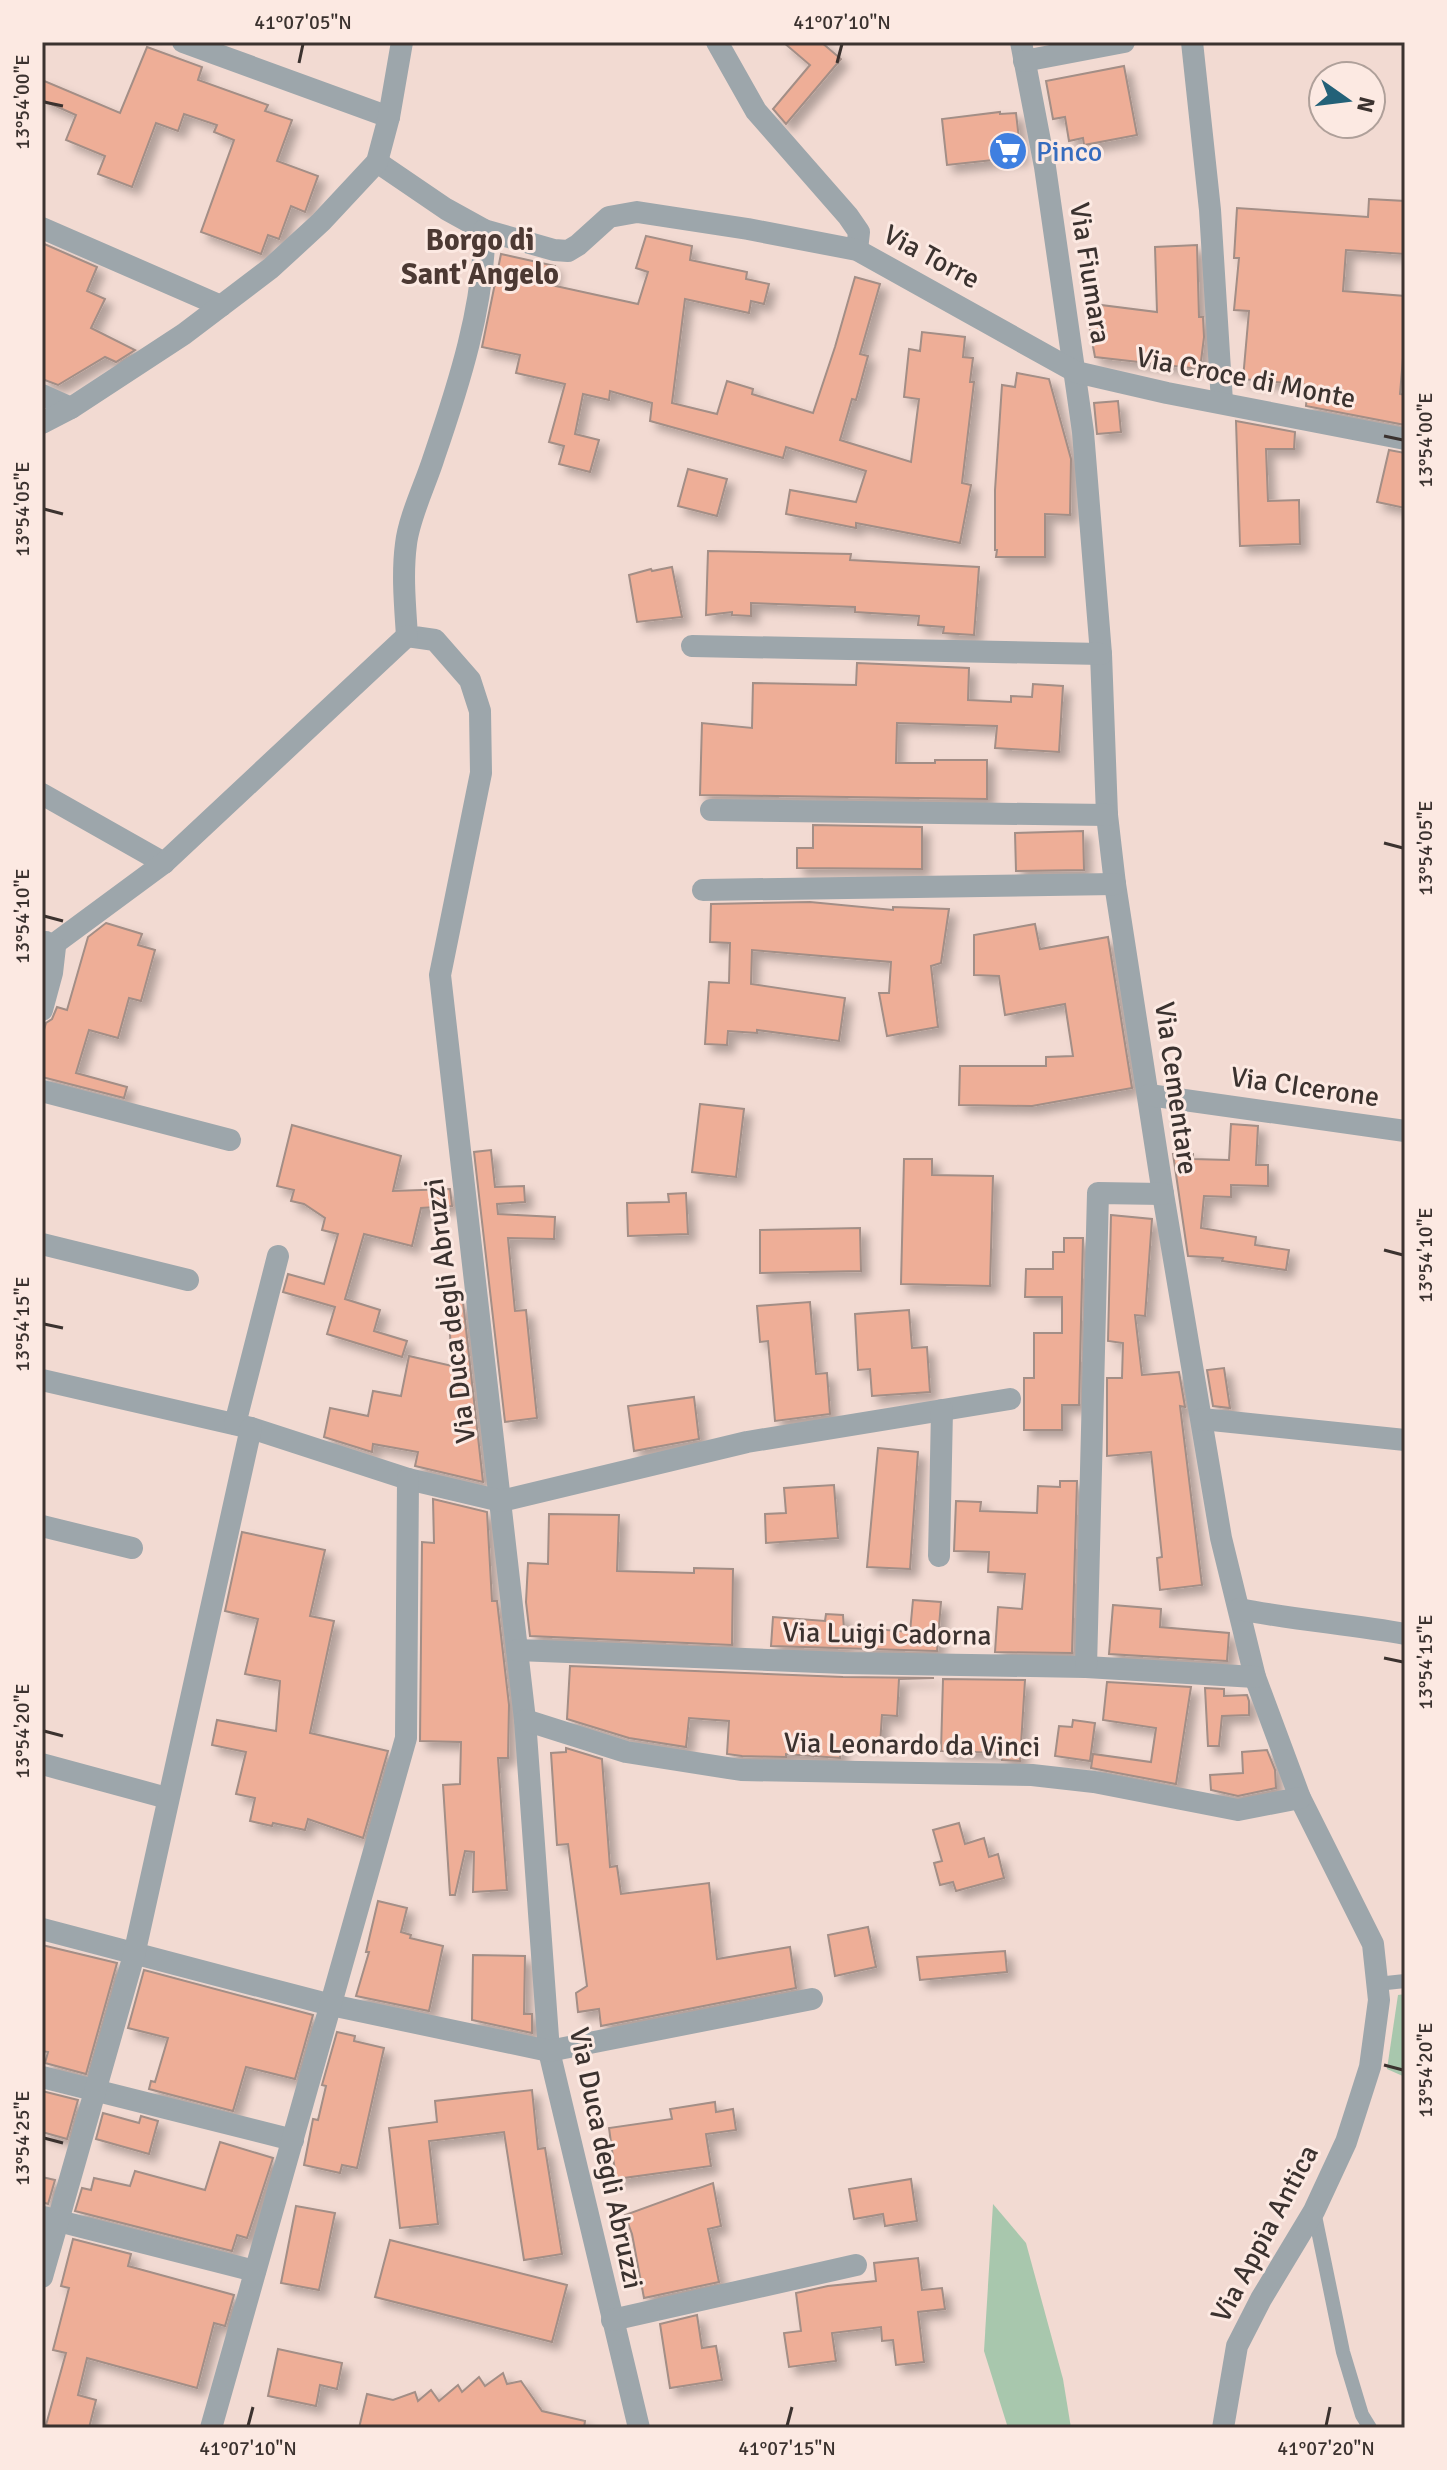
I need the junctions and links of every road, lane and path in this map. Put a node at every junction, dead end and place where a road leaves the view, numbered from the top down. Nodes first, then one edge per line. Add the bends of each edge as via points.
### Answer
1 (183, 42) edge
2 (402, 42) edge
3 (717, 42) edge
4 (1122, 42) edge
5 (1192, 42) edge
6 (1022, 52) edge
7 (389, 117) junction
8 (377, 162) junction
9 (42, 228) edge
10 (484, 230) junction
11 (857, 250) junction
12 (221, 306) junction
13 (1076, 372) junction
14 (42, 395) edge
15 (1222, 402) junction
16 (71, 408) junction
17 (42, 423) edge
18 (1405, 439) edge
19 (407, 636) junction
20 (692, 646) dead end
21 (1101, 654) junction
22 (42, 794) edge
23 (711, 810) dead end
24 (1107, 815) junction
25 (164, 863) junction
26 (1115, 884) junction
27 (703, 890) dead end
28 (46, 947) edge
29 (42, 1010) edge
30 (42, 1091) edge
31 (1149, 1095) junction
32 (1405, 1131) edge
33 (230, 1140) dead end
34 (1163, 1194) junction
35 (42, 1244) edge
36 (278, 1256) dead end
37 (188, 1280) dead end
38 (42, 1380) edge
39 (1010, 1399) dead end
40 (942, 1410) junction
41 (1202, 1419) junction
42 (243, 1426) junction
43 (1405, 1440) edge
44 (408, 1479) junction
45 (501, 1501) junction
46 (42, 1526) edge
47 (132, 1548) dead end
48 (939, 1556) dead end
49 (1239, 1609) junction
50 (1405, 1634) edge
51 (517, 1650) junction
52 (1086, 1667) junction
53 (1255, 1677) junction
54 (525, 1720) junction
55 (42, 1764) edge
56 (167, 1798) junction
57 (1300, 1798) junction
58 (42, 1929) edge
59 (134, 1955) junction
60 (1405, 1981) edge
61 (1377, 1984) junction
62 (812, 1999) dead end
63 (331, 2005) junction
64 (549, 2051) junction
65 (42, 2077) edge
66 (95, 2091) junction
67 (293, 2140) junction
68 (1314, 2211) junction
69 (49, 2218) edge
70 (856, 2265) dead end
71 (255, 2271) junction
72 (42, 2277) edge
73 (612, 2320) junction
74 (211, 2428) edge
75 (639, 2428) edge
76 (1223, 2428) edge
77 (1370, 2428) edge

1 - 7 street
2 - 7 street
3 - 11 street, Via Torre via 756,111 859,232
4 - 6 street
5 - 15 street
6 - 13 street, Via Fiumara
7 - 8 street
8 - 10 street
8 - 12 street via 321,222
9 - 12 street
10 - 11 street via 568,251 609,217 637,212
10 - 19 street via 475,311 458,386 406,541
11 - 13 street, Via Torre
12 - 16 street
13 - 15 street, Via Croce di Monte
13 - 21 street, Via Cementare
14 - 16 street
15 - 18 street, Via Croce di Monte
16 - 17 street
19 - 25 street
19 - 45 street, Via Duca degli Abruzzi via 435,640 470,680 480,711 481,773 440,975
20 - 21 street
21 - 24 street, Via Cementare
22 - 25 street
23 - 24 street
24 - 26 street, Via Cementare
25 - 28 street
26 - 27 street
26 - 31 street, Via Cementare
28 - 29 street via 52,973
30 - 33 street
31 - 32 street, Via CIcerone
31 - 34 street, Via Cementare
34 - 41 street, Via Cementare
34 - 52 street via 1098,1193
35 - 37 street
36 - 42 street
38 - 42 street
39 - 40 street
40 - 45 street via 747,1442
40 - 48 street
41 - 43 street
41 - 49 street, Via Cementare via 1221,1538
42 - 44 street
42 - 56 street
44 - 45 street
44 - 63 street via 406,1738
45 - 51 street, Via Duca degli Abruzzi
46 - 47 street
49 - 50 street
49 - 53 street, Via Cementare
51 - 52 street, Via Luigi Cadorna
51 - 54 street, Via Duca degli Abruzzi
52 - 53 street, Via Luigi Cadorna
53 - 57 street, Via Cementare
54 - 57 street, Via Leonardo da Vinci via 626,1752 741,1770 1032,1775 1238,1810
54 - 64 street, Via Duca degli Abruzzi
55 - 56 street
56 - 59 street
57 - 61 street, Via Appia Antica via 1373,1944
58 - 59 street
59 - 63 street
59 - 66 street
60 - 61 lane
61 - 68 street, Via Appia Antica via 1370,2067 1346,2142
62 - 64 street
63 - 64 street
63 - 67 street
64 - 73 street, Via Duca degli Abruzzi
65 - 66 street
66 - 67 street
66 - 69 street
67 - 71 street
68 - 76 street, Via Appia Antica via 1237,2346
68 - 77 lane via 1343,2352
69 - 71 street
69 - 72 street
70 - 73 street
71 - 74 street
73 - 75 street, Via Duca degli Abruzzi

